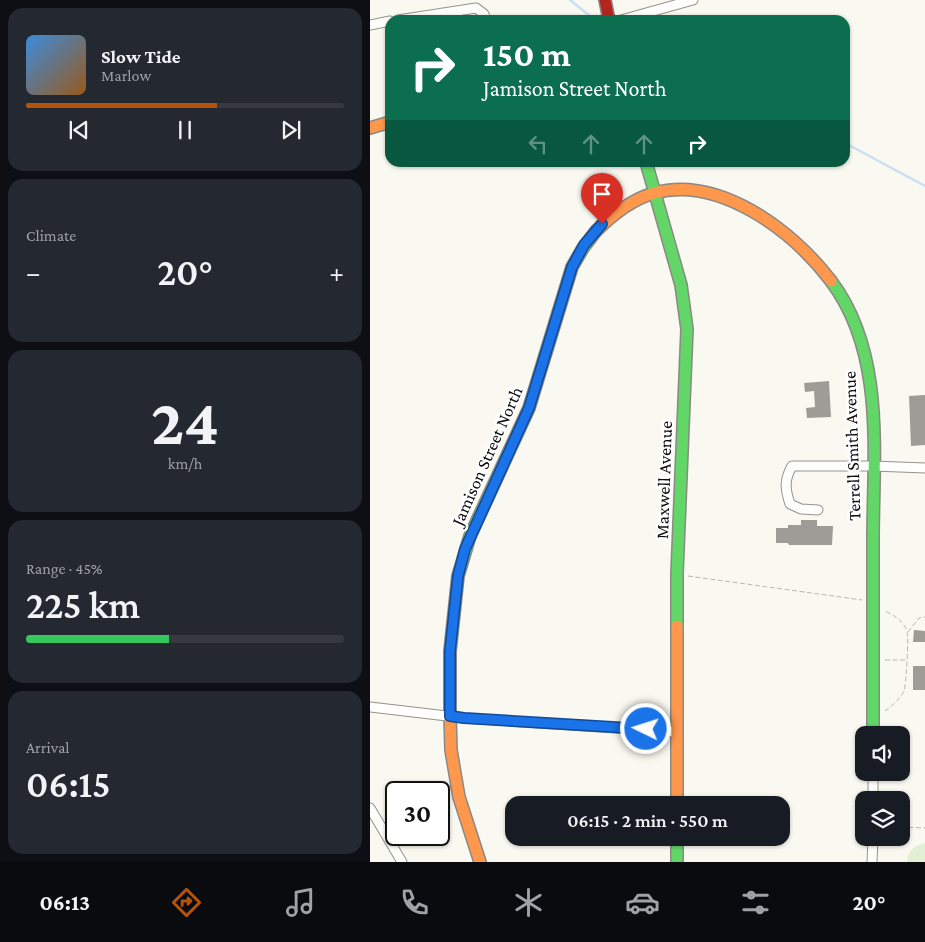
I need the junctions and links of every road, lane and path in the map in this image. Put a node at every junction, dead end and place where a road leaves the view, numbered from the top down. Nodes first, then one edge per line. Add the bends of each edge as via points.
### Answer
1 (604, 0) edge
2 (693, 0) edge
3 (430, 15) edge
4 (484, 15) edge
5 (608, 15) edge
6 (639, 15) edge
7 (385, 22) edge
8 (370, 25) edge
9 (385, 124) edge
10 (370, 128) edge
11 (648, 167) edge
12 (655, 192) junction
13 (873, 466) junction
14 (925, 468) edge
15 (818, 510) dead end
16 (677, 574) junction
17 (873, 603) junction
18 (925, 618) edge
19 (908, 632) junction
20 (906, 660) junction
21 (873, 661) junction
22 (370, 707) edge
23 (450, 716) junction
24 (873, 716) junction
25 (873, 726) edge
26 (676, 732) junction
27 (677, 796) edge
28 (370, 808) edge
29 (910, 827) edge
30 (925, 828) edge
31 (677, 846) edge
32 (873, 846) edge
33 (402, 862) edge
34 (480, 862) edge
35 (677, 862) edge
36 (872, 862) edge

1 - 5 street
2 - 6 street
3 - 4 street via 476,8
7 - 8 street
9 - 10 street
11 - 12 street, Maxwell Avenue
12 - 13 street, Terrell Smith Avenue via 704,192 736,202 785,233 824,271 849,310 865,354 871,390
12 - 16 street, Maxwell Avenue via 685,300 688,329
12 - 23 street, Jamison Street North via 602,224 584,245 572,267 529,408 460,564 450,651
13 - 14 street
13 - 15 street via 792,466 786,476 785,490 790,504 801,509
13 - 17 street, Terrell Smith Avenue
16 - 17 path
16 - 26 street, Maxwell Avenue
17 - 19 path via 893,614
17 - 21 street, Terrell Smith Avenue
18 - 19 path via 919,618
19 - 20 path
20 - 21 path
20 - 24 path via 905,689 887,710
21 - 24 street, Terrell Smith Avenue
22 - 23 street
23 - 26 street
23 - 34 street, Jamison Street North via 451,750 459,797
24 - 25 street, Terrell Smith Avenue
26 - 27 street, Maxwell Avenue
28 - 33 street
29 - 30 path
31 - 35 street
32 - 36 street

